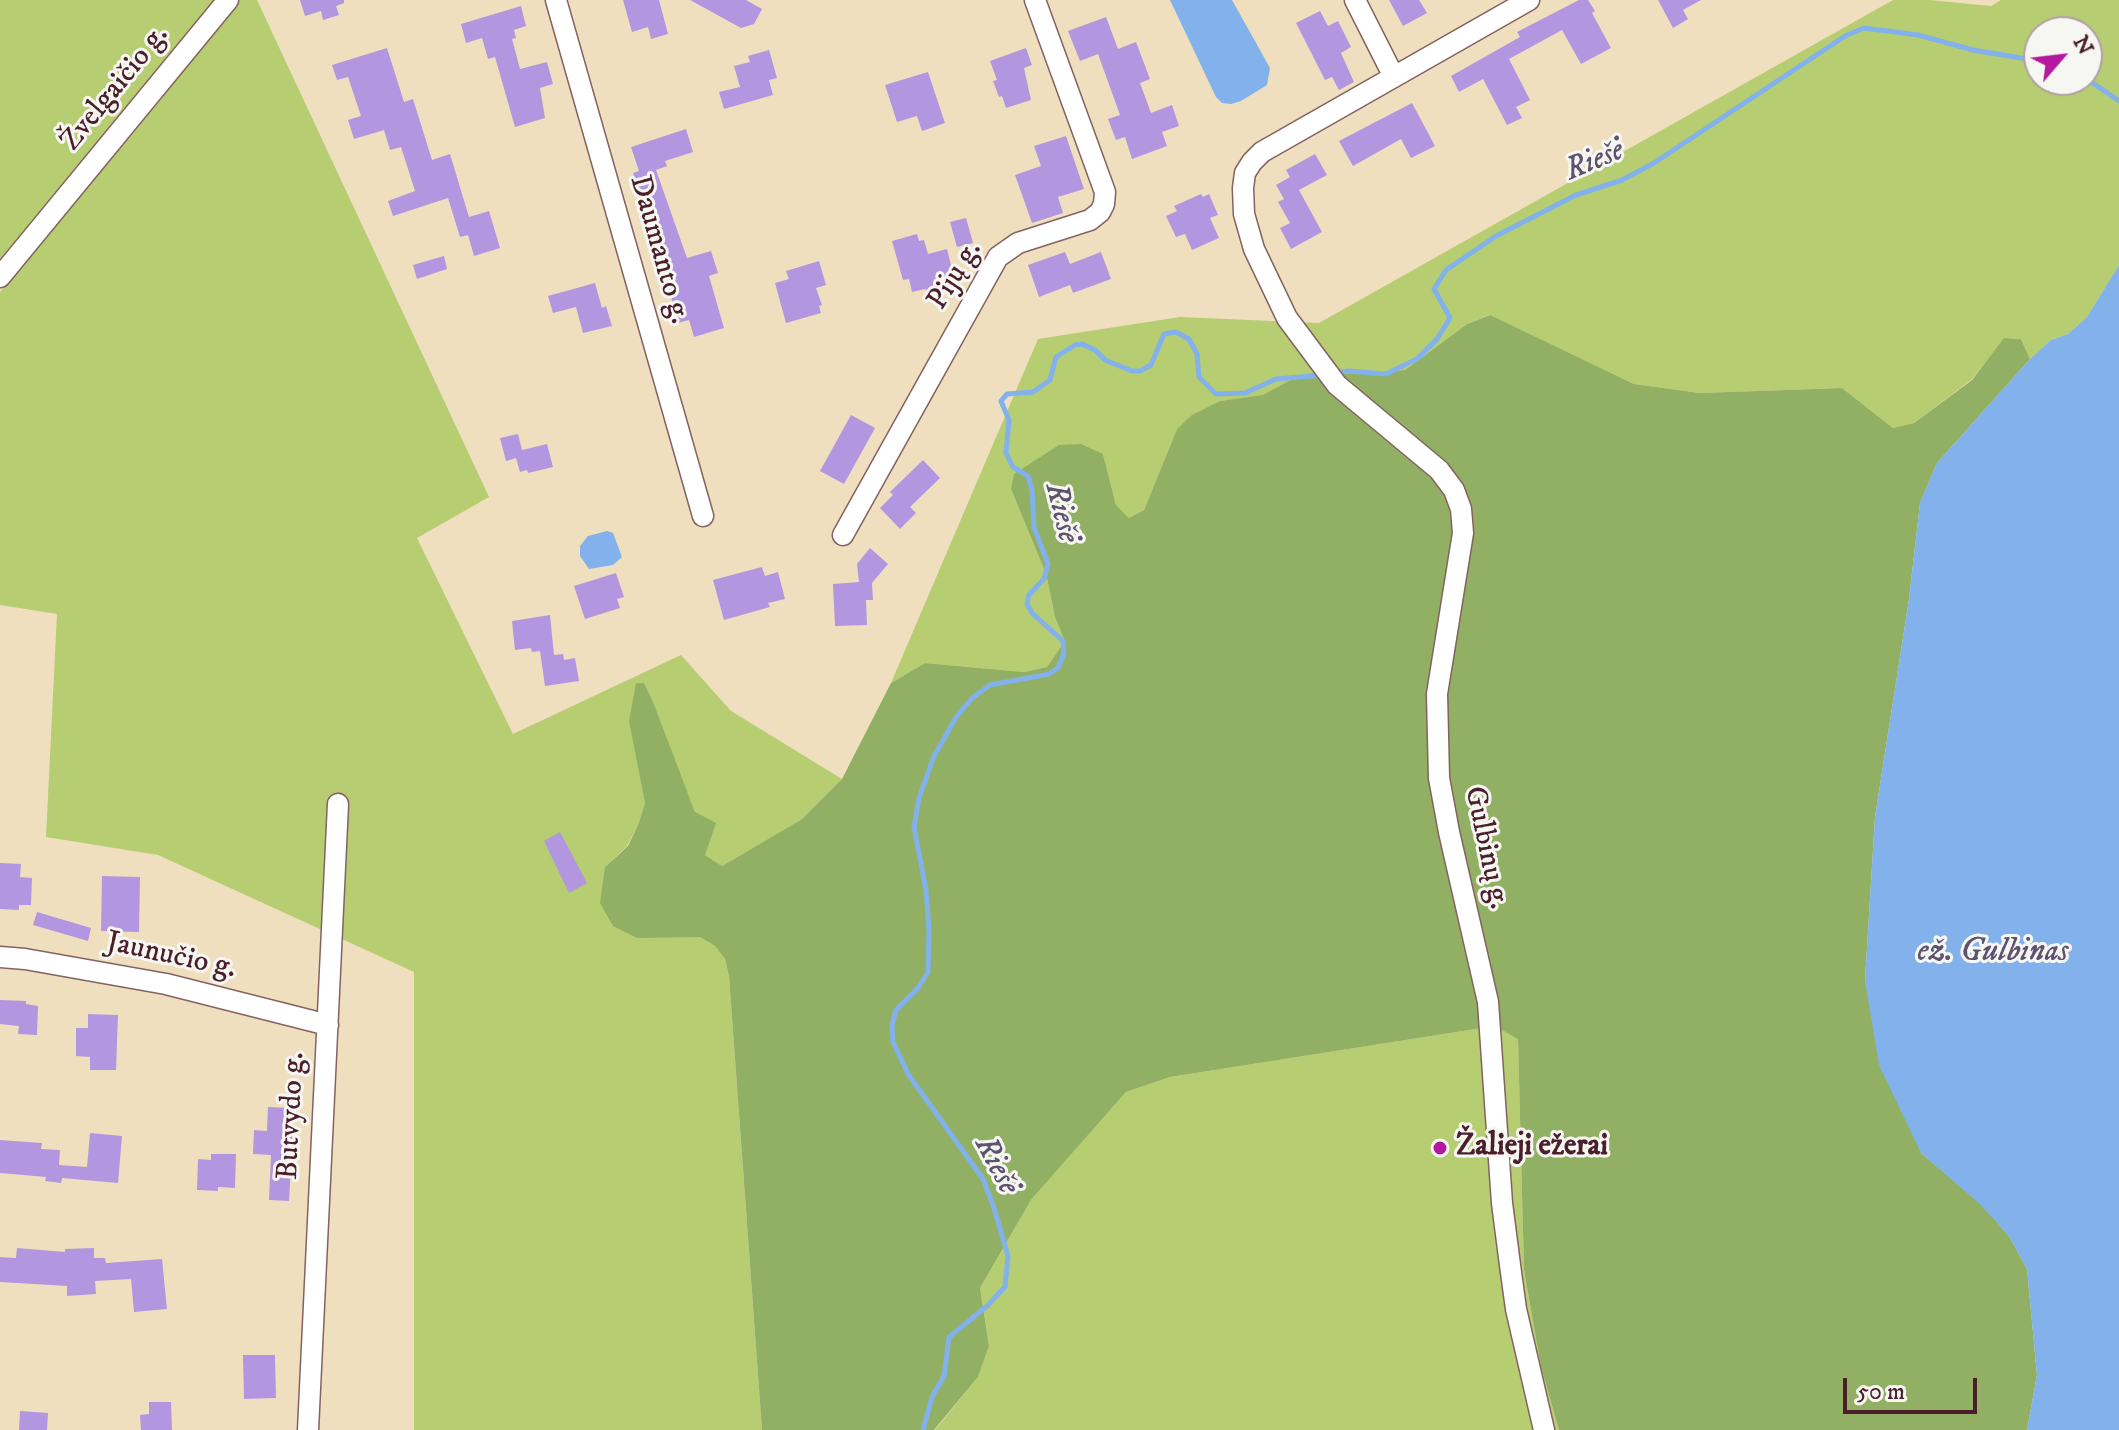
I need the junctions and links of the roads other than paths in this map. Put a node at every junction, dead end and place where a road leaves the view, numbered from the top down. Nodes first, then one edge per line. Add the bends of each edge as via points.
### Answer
1 (228, 0) edge
2 (556, 0) edge
3 (1035, 0) edge
4 (1355, 0) edge
5 (1529, 0) edge
6 (1394, 77) junction
7 (0, 277) edge
8 (703, 516) dead end
9 (843, 535) dead end
10 (338, 804) dead end
11 (0, 957) edge
12 (328, 1025) junction
13 (308, 1430) edge
14 (1544, 1430) edge

1 - 7 street, Žvelgaičio g.
2 - 8 street, Daumanto g.
3 - 9 street, Pijų g. via 1105,192 1104,204 1090,220 1018,243 998,257
4 - 6 street
5 - 6 street
6 - 14 street, Gulbinų g. via 1262,152 1245,173 1244,214 1273,292 1303,340 1337,385 1439,470 1461,509 1463,533 1437,694 1439,778 1488,1002 1510,1265
10 - 12 street, Butvydo g.
11 - 12 street, Jaunučio g. via 166,984
12 - 13 street, Butvydo g.

